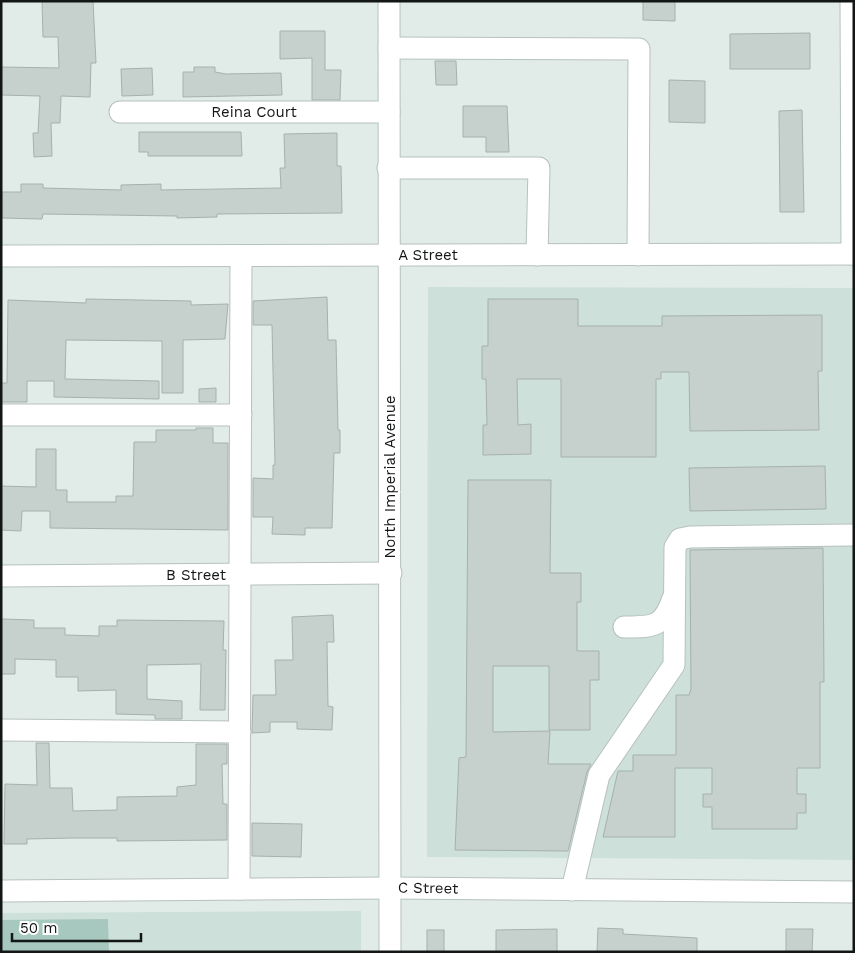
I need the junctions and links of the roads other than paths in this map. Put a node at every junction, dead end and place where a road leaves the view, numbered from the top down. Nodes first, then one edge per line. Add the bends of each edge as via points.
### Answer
1 (389, 1) edge
2 (851, 1) edge
3 (389, 48) junction
4 (853, 108) edge
5 (120, 112) dead end
6 (389, 112) junction
7 (388, 168) junction
8 (853, 254) edge
9 (388, 255) junction
10 (537, 255) junction
11 (638, 255) junction
12 (1, 256) edge
13 (241, 256) junction
14 (1, 415) edge
15 (241, 415) junction
16 (854, 535) edge
17 (391, 573) junction
18 (240, 574) junction
19 (1, 576) edge
20 (675, 594) junction
21 (624, 627) dead end
22 (1, 730) edge
23 (240, 732) junction
24 (390, 888) junction
25 (240, 889) junction
26 (572, 890) junction
27 (1, 891) edge
28 (854, 892) edge
29 (390, 952) edge

1 - 3 street, North Imperial Avenue
2 - 4 street
3 - 6 street, North Imperial Avenue
3 - 11 street via 639,49
4 - 8 street
5 - 6 street, Reina Court
6 - 7 street, North Imperial Avenue
7 - 9 street, North Imperial Avenue
7 - 10 street via 539,168
8 - 11 street, A Street
9 - 10 street, A Street
9 - 13 street, A Street
9 - 17 street, North Imperial Avenue
10 - 11 street, A Street
12 - 13 street, A Street
13 - 15 street
14 - 15 street
15 - 18 street
16 - 20 street via 680,539 675,547
17 - 18 street, B Street
17 - 24 street, North Imperial Avenue
18 - 19 street, B Street
18 - 23 street
20 - 21 street via 668,616 653,626
20 - 26 street via 674,665 599,775
22 - 23 street
23 - 25 street
24 - 25 street, C Street
24 - 26 street, C Street
24 - 29 street, North Imperial Avenue
25 - 27 street, C Street
26 - 28 street, C Street

